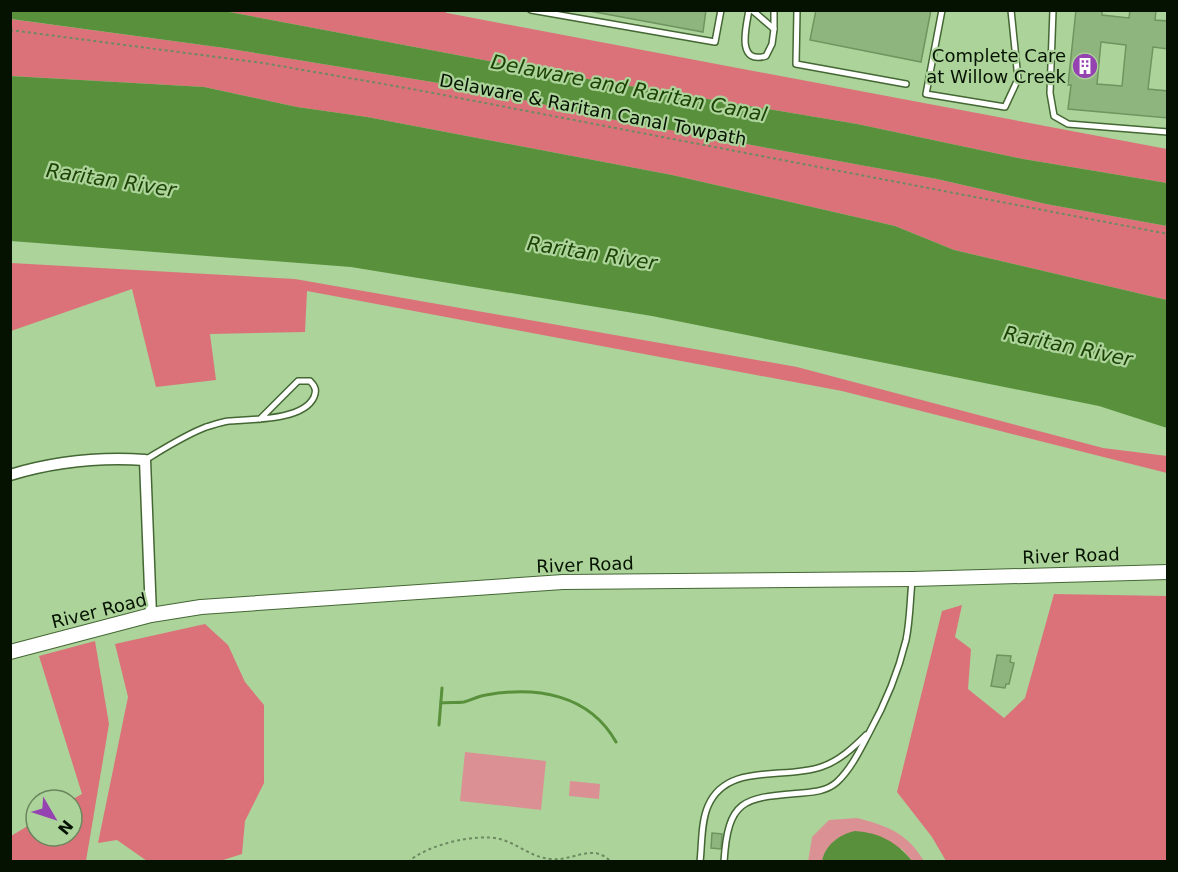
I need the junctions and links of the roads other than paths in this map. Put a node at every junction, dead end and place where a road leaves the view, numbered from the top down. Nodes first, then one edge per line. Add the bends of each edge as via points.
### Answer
1 (531, 10) edge
2 (721, 10) edge
3 (751, 10) edge
4 (774, 10) edge
5 (796, 10) edge
6 (942, 10) edge
7 (1011, 10) edge
8 (1053, 10) edge
9 (774, 28) junction
10 (906, 84) dead end
11 (1167, 132) edge
12 (260, 419) junction
13 (145, 460) junction
14 (10, 475) edge
15 (1167, 572) edge
16 (912, 579) junction
17 (151, 615) junction
18 (10, 652) edge
19 (870, 732) junction
20 (700, 861) edge
21 (724, 861) edge

1 - 2 lane via 715,42
3 - 9 lane
3 - 9 lane via 745,46 753,58 766,56
4 - 9 lane
5 - 10 lane via 796,64
6 - 7 lane via 926,94 1005,107 1018,80
8 - 11 lane via 1050,93 1054,116 1068,124
12 - 12 lane via 298,381 310,381 315,387 316,393 306,408
12 - 13 lane via 206,428
13 - 14 street via 58,465
13 - 17 street
15 - 16 main road, River Road
16 - 17 main road, River Road via 563,582
16 - 19 lane via 906,639 888,696
17 - 18 main road, River Road
19 - 20 lane via 837,760 822,767 744,777 724,786 706,810
19 - 21 lane via 861,751 830,787 812,793 757,798 741,807 727,831

